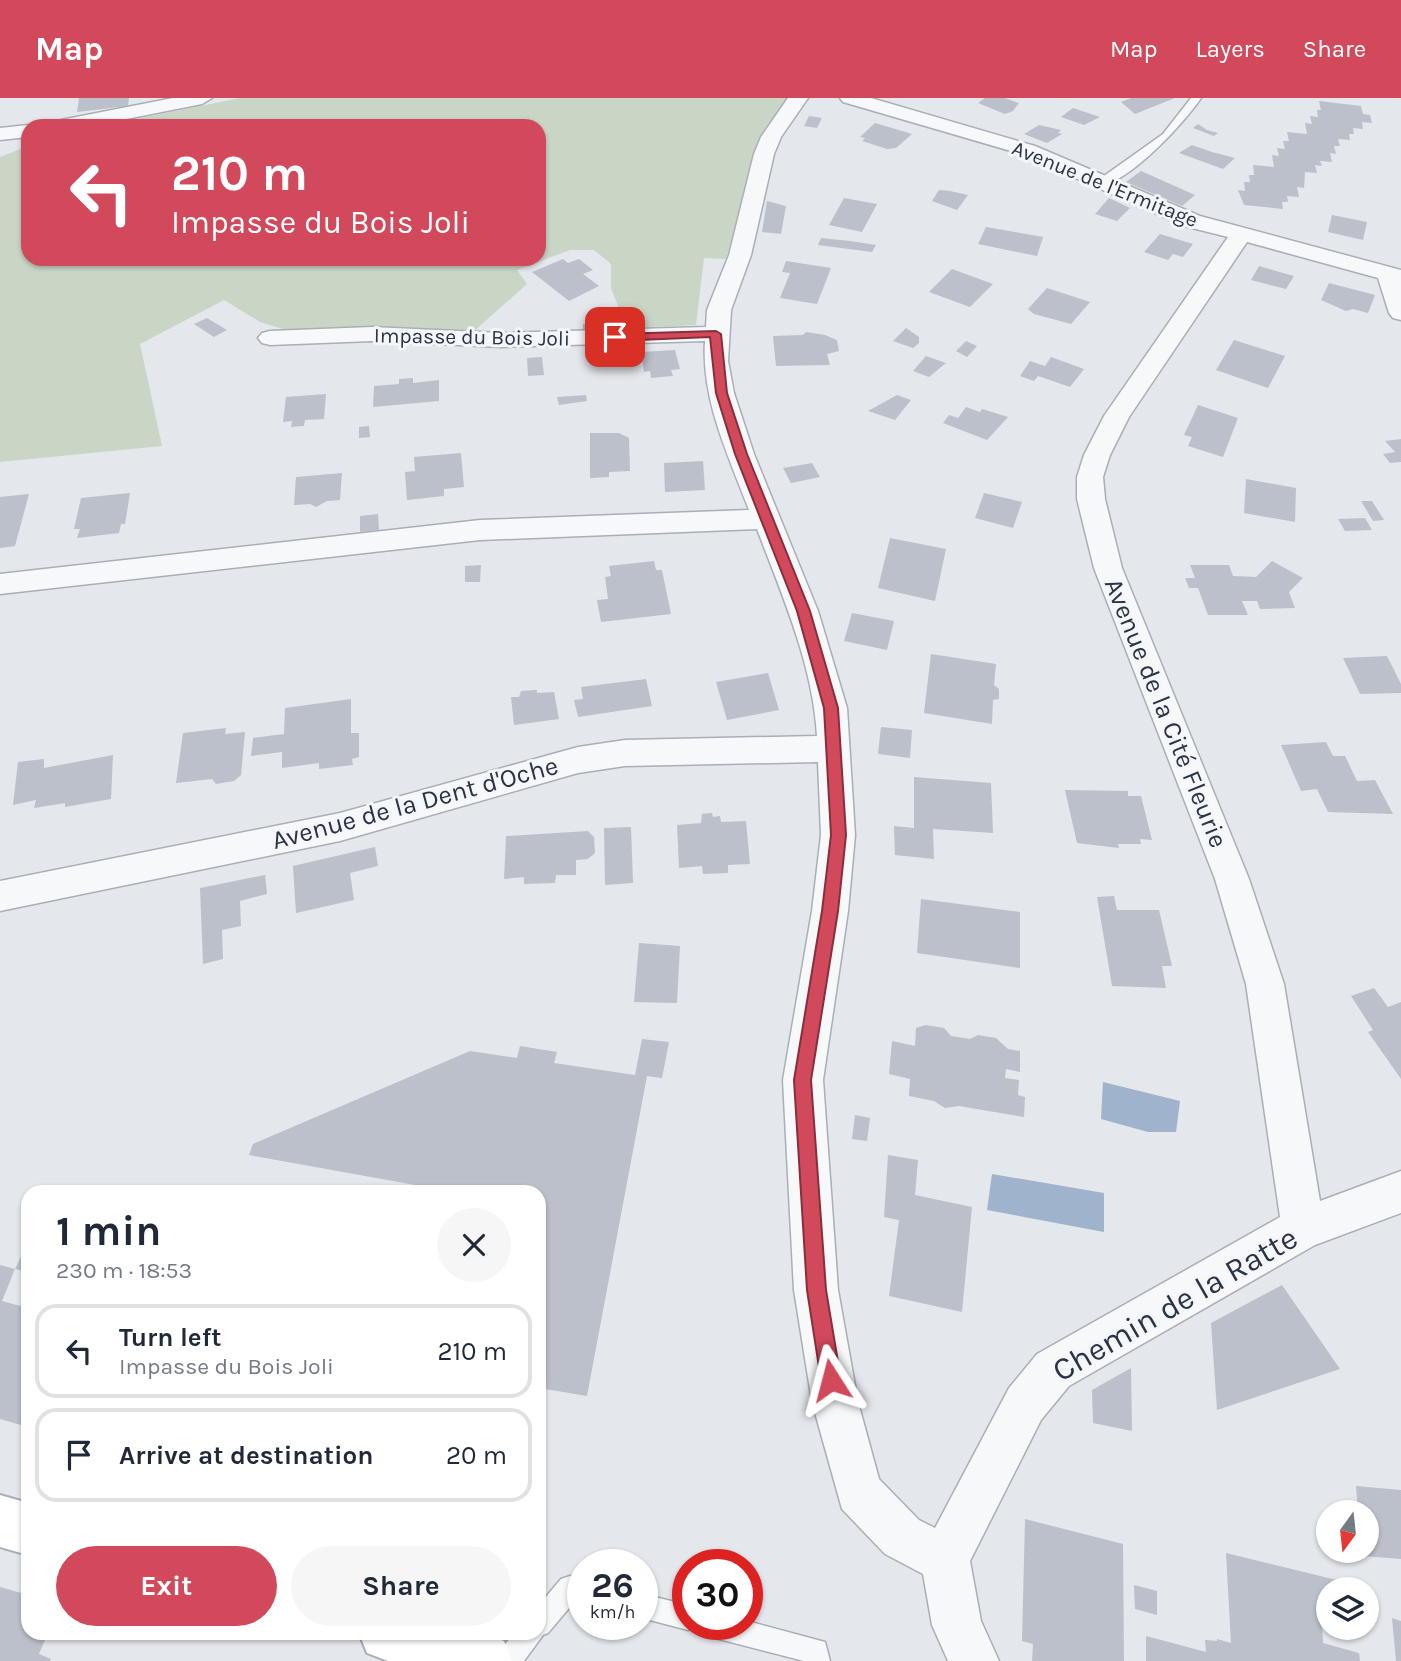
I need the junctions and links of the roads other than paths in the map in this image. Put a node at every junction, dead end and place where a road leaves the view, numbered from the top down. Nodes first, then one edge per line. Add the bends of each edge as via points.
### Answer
1 (202, 98) edge
2 (798, 98) edge
3 (850, 98) edge
4 (1196, 98) edge
5 (96, 119) edge
6 (21, 132) edge
7 (0, 134) edge
8 (1101, 183) junction
9 (1241, 235) junction
10 (1394, 276) edge
11 (1401, 313) edge
12 (716, 334) junction
13 (270, 338) dead end
14 (768, 519) junction
15 (0, 584) edge
16 (835, 749) junction
17 (0, 897) edge
18 (1401, 1192) edge
19 (1303, 1228) junction
20 (0, 1521) edge
21 (21, 1527) edge
22 (945, 1559) junction
23 (567, 1591) edge
24 (546, 1616) edge
25 (763, 1637) edge
26 (411, 1640) edge
27 (525, 1640) edge
28 (484, 1661) edge
29 (507, 1661) edge
30 (817, 1661) edge
31 (974, 1661) edge

1 - 5 street
2 - 12 street via 764,154
3 - 8 street, Avenue de l'Ermitage via 1028,150
4 - 8 lane via 1184,119 1158,146
6 - 7 street
8 - 9 street, Avenue de l'Ermitage via 1175,215
9 - 10 street, Avenue de l'Ermitage
9 - 19 street, Avenue de la Cité Fleurie via 1117,416 1090,477 1091,499 1108,568 1232,879 1265,984
10 - 11 street
12 - 13 street, Impasse du Bois Joli via 526,340 372,334
12 - 14 street via 721,393
14 - 15 street via 480,530
14 - 16 street via 821,671
16 - 17 street, Avenue de la Dent d'Oche via 625,753 578,760 340,827
16 - 22 street via 838,835 803,1080 817,1290 835,1402 859,1492 902,1537
18 - 19 street, Chemin de la Ratte
19 - 22 street, Chemin de la Ratte via 1052,1370 1025,1404
20 - 21 main road
22 - 31 street via 957,1625
23 - 24 lane
25 - 30 lane via 816,1651
26 - 28 main road
27 - 29 lane

